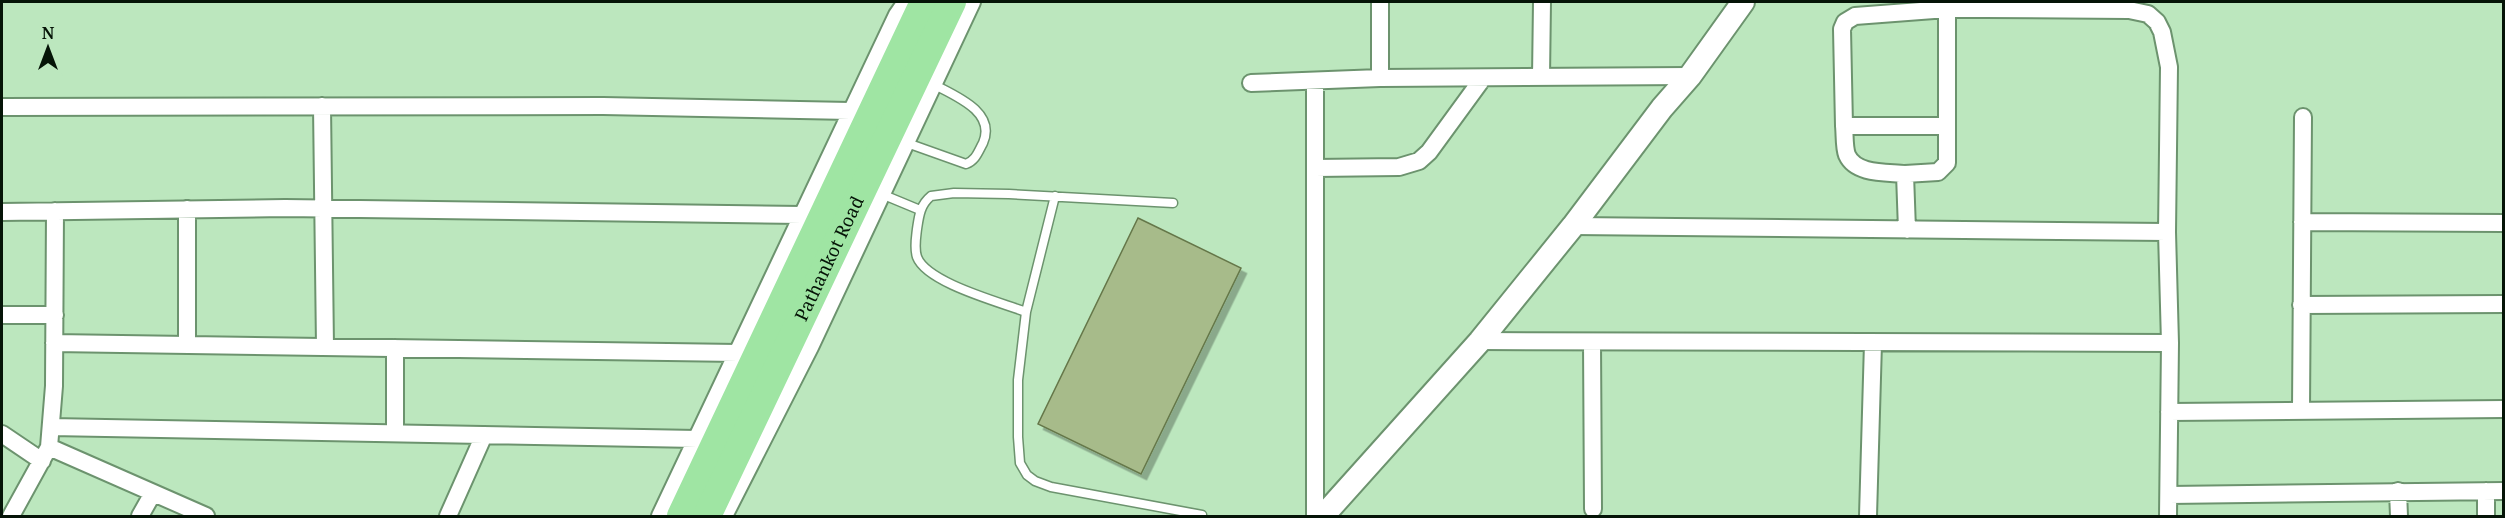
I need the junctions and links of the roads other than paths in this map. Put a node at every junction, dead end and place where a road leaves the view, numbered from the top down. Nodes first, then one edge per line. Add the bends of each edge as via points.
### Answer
1 (906, 2) edge
2 (924, 2) edge
3 (952, 2) edge
4 (972, 2) edge
5 (1380, 2) edge
6 (1542, 2) edge
7 (1743, 2) edge
8 (1985, 5) edge
9 (1947, 9) junction
10 (1690, 76) junction
11 (1541, 77) junction
12 (1380, 78) junction
13 (1483, 78) junction
14 (925, 81) junction
15 (1315, 82) junction
16 (1251, 83) dead end
17 (2, 106) edge
18 (322, 106) junction
19 (850, 111) junction
20 (2303, 117) dead end
21 (1844, 126) junction
22 (1947, 126) junction
23 (906, 143) junction
24 (1315, 168) junction
25 (1905, 174) junction
26 (873, 191) junction
27 (1055, 196) junction
28 (1173, 203) dead end
29 (188, 209) junction
30 (324, 209) junction
31 (920, 210) junction
32 (55, 211) junction
33 (2, 212) edge
34 (802, 215) junction
35 (2302, 222) junction
36 (2504, 223) edge
37 (1573, 226) junction
38 (1907, 230) junction
39 (2167, 232) junction
40 (2504, 304) edge
41 (2301, 305) junction
42 (1026, 312) junction
43 (2, 315) edge
44 (55, 315) junction
45 (1480, 341) junction
46 (1592, 342) junction
47 (1874, 343) junction
48 (2170, 343) junction
49 (54, 344) junction
50 (187, 345) junction
51 (325, 347) junction
52 (395, 348) junction
53 (738, 353) junction
54 (2504, 409) edge
55 (2301, 411) junction
56 (2169, 412) junction
57 (51, 427) junction
58 (2, 434) edge
59 (395, 434) junction
60 (484, 435) junction
61 (698, 439) junction
62 (46, 454) junction
63 (2398, 491) junction
64 (2486, 491) junction
65 (2504, 491) edge
66 (153, 493) junction
67 (2169, 495) junction
68 (1593, 509) dead end
69 (10, 516) edge
70 (140, 516) edge
71 (206, 516) edge
72 (448, 516) edge
73 (660, 516) edge
74 (681, 516) edge
75 (707, 516) edge
76 (724, 516) edge
77 (1202, 516) edge
78 (1315, 516) edge
79 (1323, 516) edge
80 (1868, 516) edge
81 (2169, 516) edge
82 (2399, 516) edge
83 (2486, 516) edge

1 - 19 street
2 - 74 highway
3 - 14 highway, Pathankot Road
4 - 14 street
5 - 12 street
6 - 11 street
7 - 10 street
8 - 9 street
8 - 39 street via 2129,10 2148,14 2157,22 2169,67
9 - 21 street via 1855,16 1845,22
9 - 22 street
10 - 11 street
10 - 37 street
11 - 13 street
12 - 13 street
12 - 15 street
13 - 24 street via 1419,161 1400,167
14 - 23 street
14 - 23 lane via 974,108 987,129 973,161 961,164
14 - 26 highway, Pathankot Road
15 - 16 street
15 - 24 street
17 - 18 street
18 - 19 street
18 - 30 street
19 - 34 street
20 - 35 street
21 - 22 street
21 - 25 street via 1846,153 1853,164 1867,170
22 - 25 street via 1947,163 1943,169
23 - 26 street
24 - 78 street
25 - 38 street
26 - 31 lane
26 - 75 highway, Pathankot Road
26 - 76 street via 810,346
27 - 28 lane
27 - 31 lane via 939,194 925,201
27 - 42 lane
29 - 30 street
29 - 32 street
29 - 50 street
30 - 34 street
30 - 51 street
31 - 42 lane via 915,242 923,266 936,276
32 - 33 street
32 - 44 street
34 - 53 street
35 - 36 street
35 - 41 street
37 - 38 street
37 - 45 street
38 - 39 street
39 - 48 street
40 - 41 street
41 - 55 street
42 - 77 lane via 1018,380 1018,437 1020,463 1027,475 1051,487
43 - 44 street
44 - 49 street
45 - 46 street
45 - 79 street
46 - 47 street
46 - 68 street
47 - 48 street
47 - 80 street
48 - 56 street
49 - 50 street
49 - 57 street
50 - 51 street
51 - 52 street
52 - 53 street
52 - 59 street
53 - 61 street
54 - 55 street
55 - 56 street
56 - 67 street
57 - 59 street
57 - 62 street
58 - 62 street
59 - 60 street
60 - 61 street
60 - 72 street
61 - 73 street
62 - 66 street
62 - 69 street
63 - 64 street
63 - 67 street
63 - 82 street
64 - 65 street
64 - 83 street
66 - 70 street
66 - 71 street
67 - 81 street

